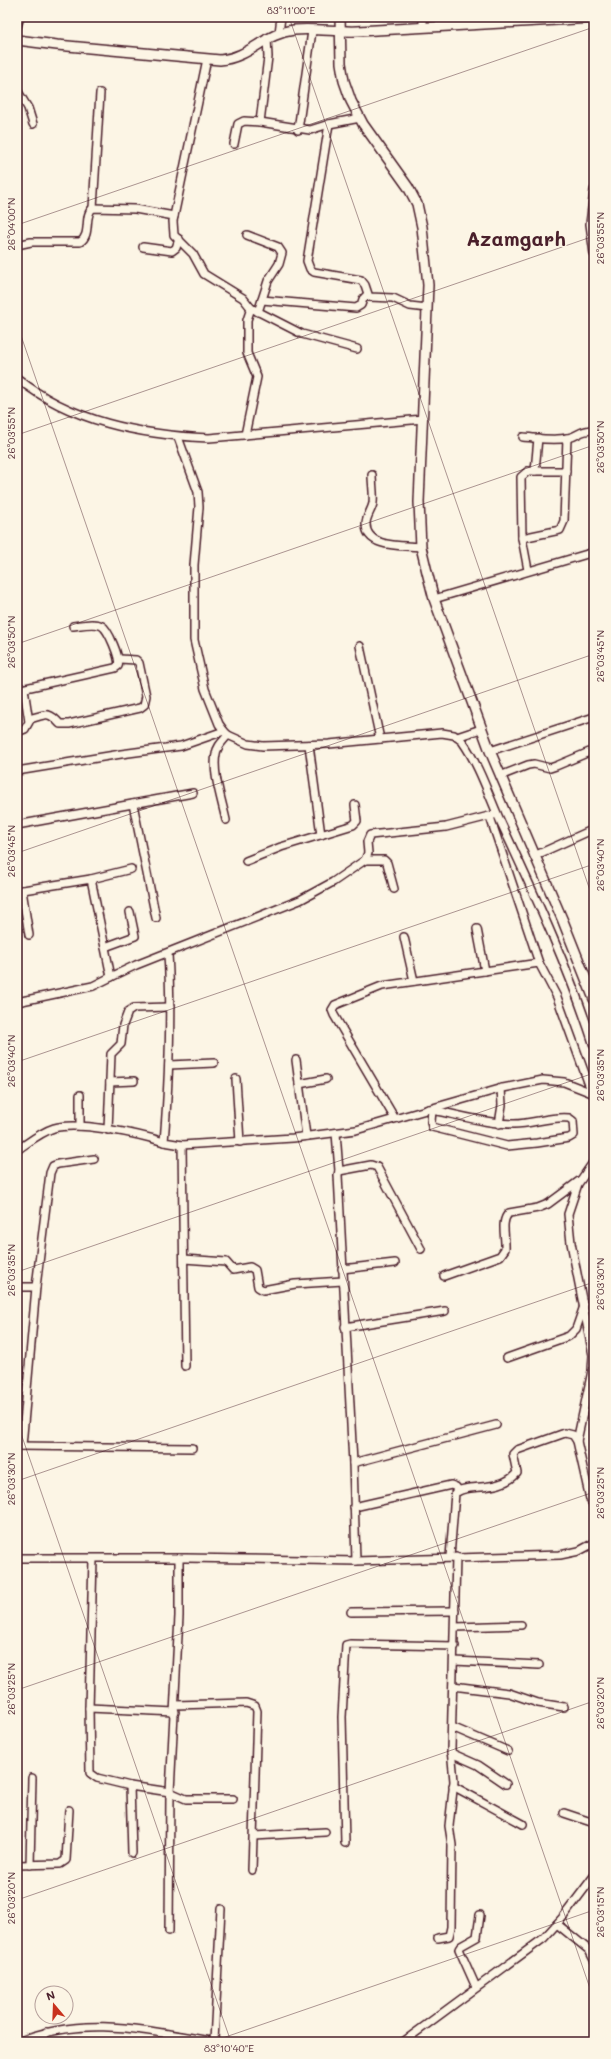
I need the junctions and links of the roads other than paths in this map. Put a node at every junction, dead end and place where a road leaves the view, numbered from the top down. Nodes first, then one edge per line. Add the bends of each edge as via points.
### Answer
1 (20, 17) edge
2 (282, 17) edge
3 (340, 17) edge
4 (423, 17) edge
5 (590, 18) edge
6 (517, 20) edge
7 (17, 27) edge
8 (423, 27) junction
9 (312, 31) junction
10 (339, 32) junction
11 (279, 33) junction
12 (267, 38) junction
13 (17, 40) edge
14 (207, 58) junction
15 (17, 90) edge
16 (100, 93) dead end
17 (360, 118) junction
18 (260, 122) junction
19 (32, 124) dead end
20 (329, 124) junction
21 (298, 130) junction
22 (234, 144) dead end
23 (594, 190) edge
24 (93, 208) junction
25 (174, 216) junction
26 (247, 235) dead end
27 (179, 239) junction
28 (17, 245) edge
29 (143, 247) dead end
30 (594, 254) edge
31 (367, 295) junction
32 (262, 300) junction
33 (251, 308) junction
34 (427, 308) junction
35 (258, 312) junction
36 (357, 349) dead end
37 (17, 378) edge
38 (423, 419) junction
39 (594, 430) edge
40 (245, 435) junction
41 (178, 437) junction
42 (523, 437) dead end
43 (538, 438) junction
44 (567, 438) junction
45 (535, 471) junction
46 (566, 471) junction
47 (372, 475) dead end
48 (522, 538) junction
49 (421, 547) junction
50 (594, 552) edge
51 (528, 570) junction
52 (434, 599) junction
53 (73, 626) dead end
54 (360, 646) dead end
55 (120, 659) junction
56 (20, 689) edge
57 (594, 717) edge
58 (29, 718) junction
59 (481, 728) junction
60 (17, 732) edge
61 (226, 733) junction
62 (457, 737) junction
63 (380, 739) junction
64 (309, 745) junction
65 (594, 750) edge
66 (490, 751) junction
67 (17, 771) edge
68 (500, 776) junction
69 (193, 793) dead end
70 (133, 804) junction
71 (355, 805) dead end
72 (493, 816) junction
73 (226, 820) dead end
74 (17, 825) edge
75 (594, 829) edge
76 (322, 835) junction
77 (534, 856) junction
78 (366, 860) junction
79 (246, 861) dead end
80 (131, 869) dead end
81 (91, 879) junction
82 (394, 889) dead end
83 (20, 891) edge
84 (130, 912) dead end
85 (156, 918) dead end
86 (477, 929) dead end
87 (29, 935) dead end
88 (404, 937) dead end
89 (105, 948) junction
90 (168, 954) junction
91 (539, 963) junction
92 (485, 971) junction
93 (111, 977) junction
94 (414, 981) junction
95 (594, 999) edge
96 (17, 1002) edge
97 (170, 1007) junction
98 (594, 1046) edge
99 (296, 1060) dead end
100 (214, 1063) dead end
101 (169, 1065) junction
102 (236, 1079) dead end
103 (326, 1079) dead end
104 (134, 1081) dead end
105 (110, 1082) junction
106 (299, 1084) junction
107 (501, 1088) junction
108 (593, 1093) edge
109 (80, 1095) dead end
110 (429, 1109) junction
111 (394, 1118) junction
112 (499, 1124) junction
113 (80, 1126) junction
114 (108, 1130) junction
115 (336, 1133) junction
116 (306, 1136) junction
117 (164, 1142) junction
118 (240, 1142) junction
119 (182, 1145) junction
120 (17, 1150) edge
121 (94, 1159) dead end
122 (594, 1161) edge
123 (339, 1171) junction
124 (581, 1180) junction
125 (420, 1249) dead end
126 (184, 1259) junction
127 (395, 1263) dead end
128 (342, 1269) junction
129 (444, 1276) dead end
130 (343, 1281) junction
131 (17, 1287) edge
132 (36, 1287) junction
133 (584, 1305) junction
134 (445, 1311) dead end
135 (345, 1327) junction
136 (507, 1358) dead end
137 (185, 1366) dead end
138 (593, 1371) edge
139 (496, 1425) dead end
140 (578, 1441) junction
141 (19, 1446) edge
142 (192, 1448) dead end
143 (352, 1463) junction
144 (459, 1491) junction
145 (354, 1507) junction
146 (594, 1507) edge
147 (594, 1543) edge
148 (17, 1558) edge
149 (179, 1558) junction
150 (453, 1558) junction
151 (93, 1559) junction
152 (356, 1561) junction
153 (455, 1611) junction
154 (351, 1612) dead end
155 (521, 1625) dead end
156 (455, 1627) junction
157 (455, 1646) junction
158 (454, 1662) junction
159 (540, 1665) dead end
160 (453, 1686) junction
161 (89, 1708) junction
162 (564, 1708) dead end
163 (175, 1709) junction
164 (452, 1727) junction
165 (508, 1751) dead end
166 (451, 1753) junction
167 (32, 1778) dead end
168 (506, 1784) dead end
169 (130, 1786) junction
170 (453, 1786) junction
171 (170, 1792) junction
172 (233, 1799) dead end
173 (70, 1810) dead end
174 (564, 1813) dead end
175 (594, 1823) edge
176 (523, 1824) dead end
177 (326, 1832) dead end
178 (254, 1836) junction
179 (345, 1843) dead end
180 (132, 1853) dead end
181 (17, 1865) edge
182 (30, 1865) junction
183 (252, 1870) dead end
184 (594, 1876) edge
185 (221, 1909) dead end
186 (480, 1915) dead end
187 (557, 1924) junction
188 (169, 1931) dead end
189 (438, 1938) dead end
190 (593, 1957) edge
191 (476, 1987) junction
192 (46, 2032) junction
193 (17, 2042) edge
194 (40, 2042) edge
195 (214, 2042) edge
196 (217, 2042) edge
197 (402, 2042) edge

1 - 7 street
2 - 11 street
3 - 10 street
4 - 8 street
5 - 6 street
6 - 8 street
8 - 10 street
9 - 10 street
9 - 11 street
9 - 21 street
10 - 17 street via 344,81
11 - 12 street
12 - 14 street via 241,56 230,59
12 - 18 street via 268,57
13 - 14 street via 57,46
14 - 25 street
15 - 19 street via 28,108
16 - 24 street
17 - 20 street
17 - 34 street via 417,204 428,285
18 - 21 street
18 - 22 street via 238,124
20 - 21 street via 310,130
20 - 31 street via 308,265 314,272 361,280
23 - 30 street via 590,224
24 - 25 street via 135,209
24 - 28 street via 89,211 84,238 80,242 31,242
25 - 27 street via 172,228 174,235
26 - 32 street via 278,247 282,253
27 - 29 street via 172,251
27 - 33 street via 193,254 204,274 242,298
31 - 32 street via 361,306 356,308
31 - 34 street via 374,298 393,298 410,306
32 - 35 street
33 - 35 street
33 - 40 street via 247,320 247,353 257,377
34 - 38 street
35 - 36 street via 302,334
37 - 41 street via 37,392 89,419 134,431
38 - 40 street
38 - 49 street via 419,502
39 - 44 street via 582,430
40 - 41 street
41 - 61 street via 198,492 194,565 194,640 205,689 219,724
42 - 43 street
43 - 44 street
43 - 45 street
44 - 46 street
45 - 46 street
45 - 48 street via 525,472 521,477
46 - 48 street via 563,526 560,530
47 - 49 street via 373,502 366,523 372,538 385,544
48 - 51 street
49 - 52 street
50 - 51 street
51 - 52 street
52 - 59 street
53 - 55 street via 102,626 106,629
54 - 63 street
55 - 56 street via 115,668
55 - 58 street via 136,660 139,663 146,696 144,705 140,708 69,724 60,724 55,716 49,714
56 - 58 street
57 - 66 street
58 - 60 street via 28,726
59 - 62 street
59 - 66 street
61 - 64 street via 248,744
61 - 67 street via 181,746
61 - 73 street via 218,746 215,766
62 - 63 street via 442,733
62 - 72 street via 462,741 490,794
63 - 64 street
64 - 76 street
65 - 68 street via 550,768 534,764
66 - 68 street
68 - 77 street
69 - 70 street
70 - 74 street
70 - 85 street
71 - 76 street via 358,817 356,823
72 - 78 street via 446,827 375,833 368,838
72 - 91 street
72 - 98 street via 572,983
75 - 77 street
76 - 79 street
77 - 95 street
78 - 82 street via 384,860 387,863
78 - 90 street via 300,900
80 - 81 street
81 - 83 street
81 - 89 street
83 - 87 street
84 - 89 street via 135,936
86 - 92 street
88 - 94 street
89 - 93 street
90 - 93 street
90 - 97 street
91 - 92 street
91 - 108 street via 557,996
92 - 94 street
93 - 96 street via 93,986
94 - 111 street via 372,989 335,1004 332,1010
97 - 101 street
97 - 105 street via 134,1008 128,1012 123,1025 121,1044 111,1054
99 - 106 street
100 - 101 street
101 - 117 street
102 - 118 street
103 - 106 street
104 - 105 street
105 - 114 street
106 - 116 street
107 - 108 street via 530,1081 553,1080
107 - 110 street
107 - 112 street
109 - 113 street
110 - 111 street
110 - 112 street
110 - 112 street via 432,1127 499,1145 515,1146 569,1138 574,1135 573,1121 569,1118 524,1124
111 - 115 street via 356,1130
113 - 114 street
113 - 120 street via 46,1131
114 - 117 street via 138,1134
115 - 116 street
115 - 123 street
116 - 118 street
117 - 119 street
118 - 119 street
119 - 126 street
121 - 132 street via 58,1164 51,1169
122 - 124 street
123 - 125 street via 371,1165 377,1167
123 - 128 street
124 - 129 street via 548,1204 509,1213 504,1220 505,1249 500,1256
124 - 133 street via 568,1214 571,1243
126 - 130 street via 226,1262 233,1270 253,1268 258,1287 263,1290 295,1284
126 - 137 street
127 - 128 street
128 - 130 street
130 - 135 street
131 - 132 street
132 - 141 street
133 - 136 street via 576,1329 569,1336
133 - 138 street via 593,1348
134 - 135 street
135 - 143 street
138 - 140 street
139 - 143 street
140 - 144 street via 573,1435 565,1433 517,1450 513,1454 517,1468 514,1476 496,1485
140 - 146 street via 590,1499
141 - 142 street
143 - 145 street
144 - 145 street via 451,1485
144 - 150 street via 454,1496
145 - 152 street
147 - 150 street via 579,1551 560,1555
148 - 151 street
149 - 151 street
149 - 152 street
149 - 163 street
150 - 152 street
150 - 153 street
151 - 161 street
153 - 154 street
153 - 156 street
155 - 156 street
156 - 157 street
157 - 158 street
157 - 179 street via 346,1645 342,1717
158 - 159 street
158 - 160 street
160 - 162 street via 509,1693 538,1703
160 - 164 street
161 - 163 street
161 - 169 street via 90,1773 97,1778
163 - 171 street
163 - 178 street via 246,1703 255,1706 258,1716
164 - 165 street
164 - 166 street
166 - 168 street via 478,1765
166 - 170 street
167 - 182 street
169 - 171 street
169 - 180 street
170 - 176 street
170 - 189 street via 449,1826 452,1845 451,1927 449,1936
171 - 172 street via 189,1799
171 - 188 street
173 - 182 street via 66,1860 60,1864
174 - 175 street
177 - 178 street
178 - 183 street
181 - 182 street
184 - 187 street
185 - 195 street
186 - 191 street via 477,1937 459,1949
187 - 190 street via 584,1946
187 - 191 street via 544,1938
191 - 197 street
192 - 193 street
192 - 194 street
192 - 195 street via 95,2026 124,2026
195 - 196 street

